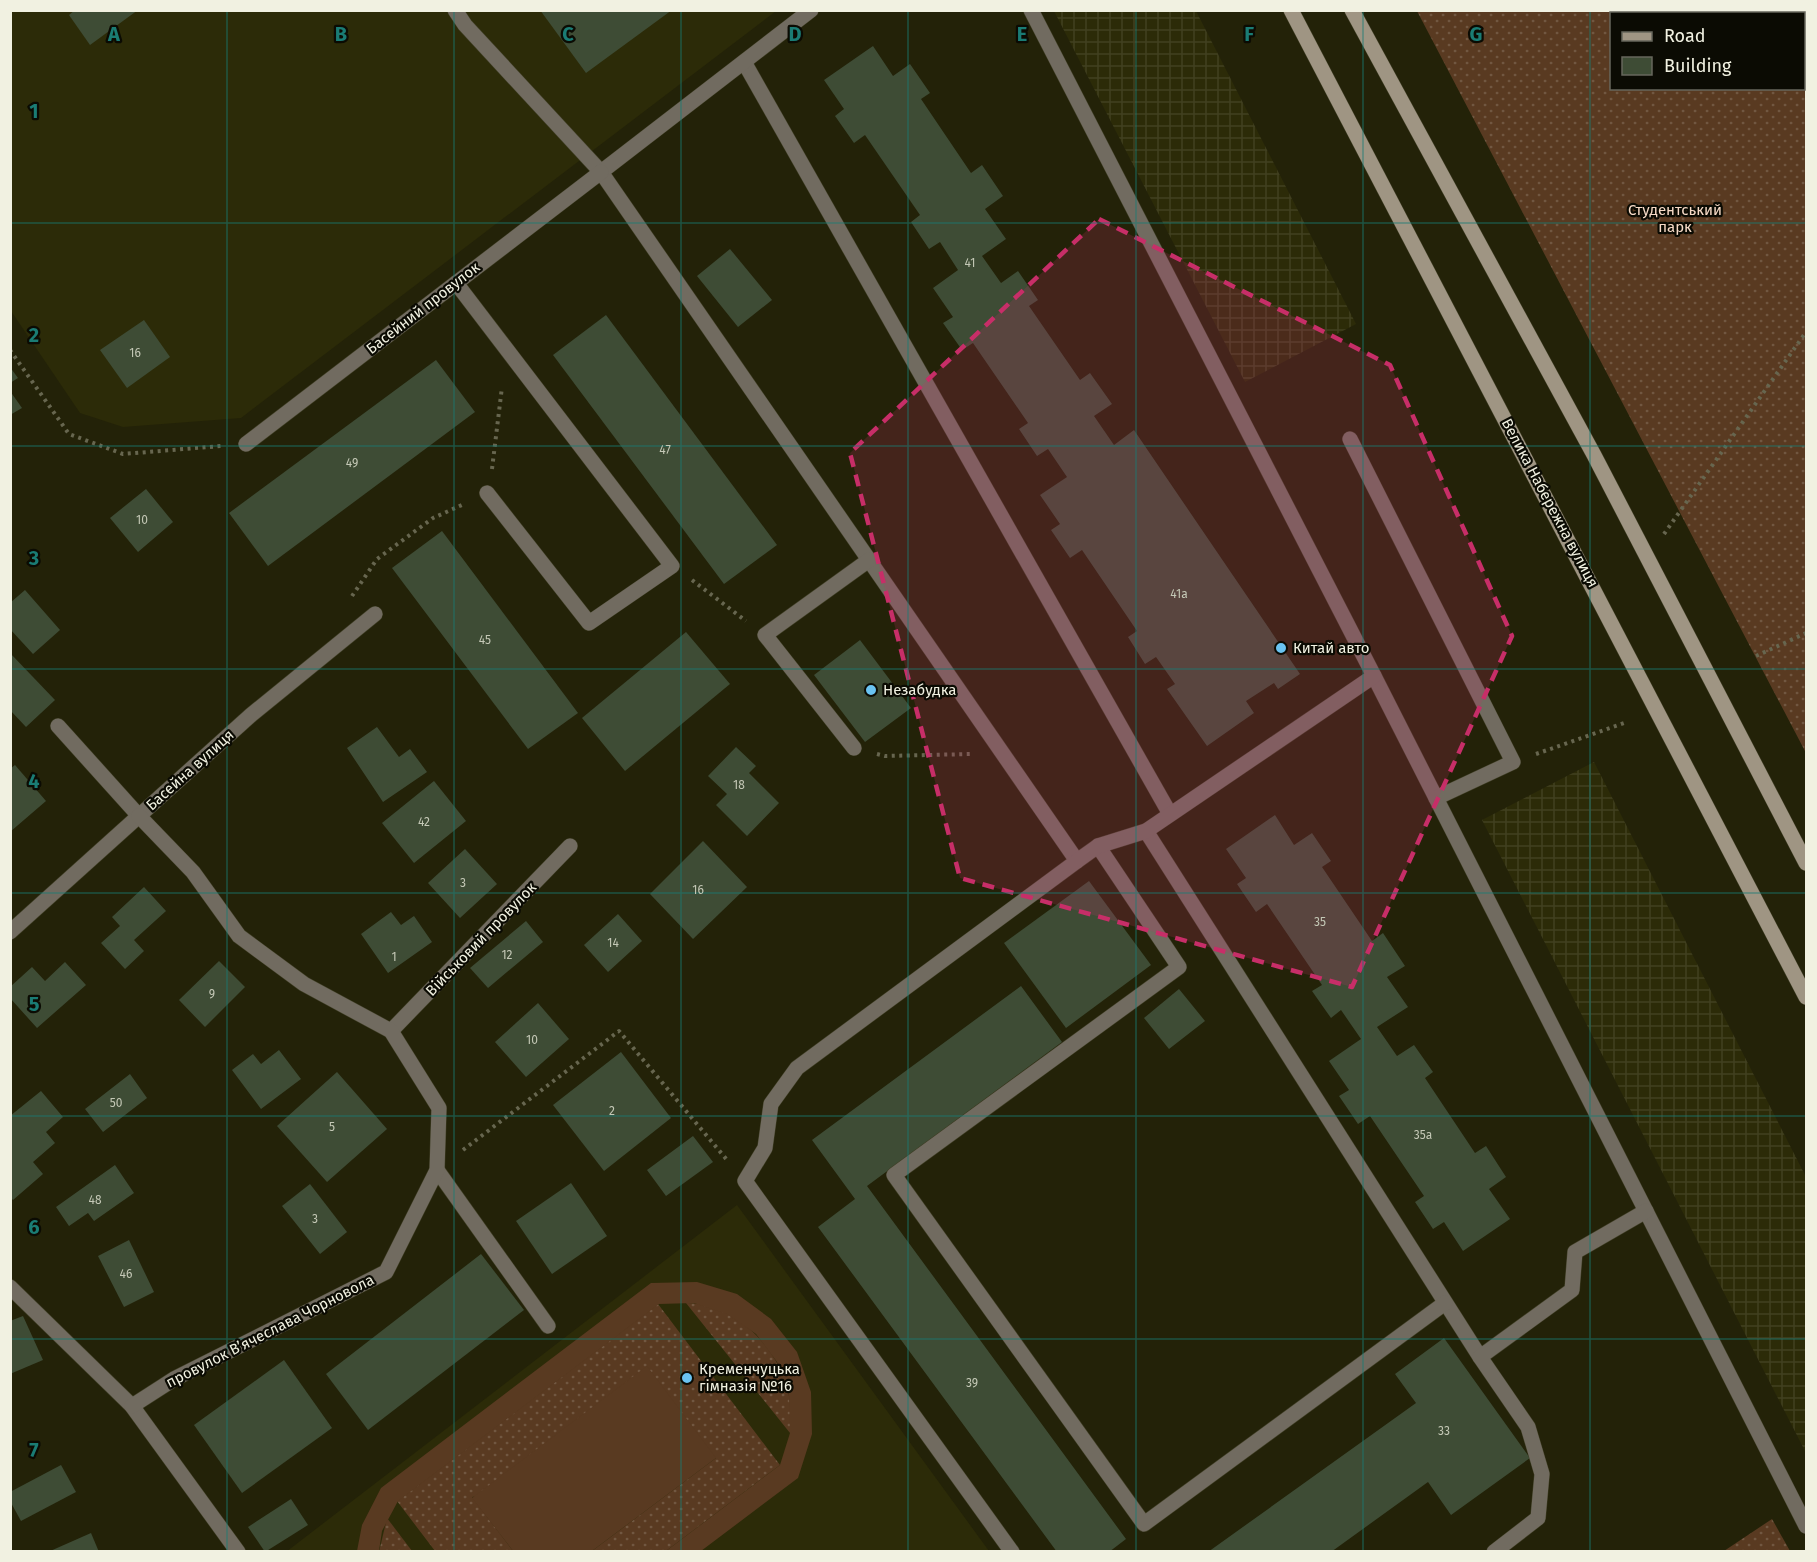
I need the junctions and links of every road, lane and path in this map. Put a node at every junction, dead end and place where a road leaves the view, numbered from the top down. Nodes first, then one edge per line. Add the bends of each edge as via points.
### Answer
1 (455, 10) edge
2 (811, 10) edge
3 (1031, 10) edge
4 (1291, 10) edge
5 (1352, 10) edge
6 (744, 62) junction
7 (601, 172) junction
8 (456, 283) junction
9 (1806, 332) edge
10 (10, 350) edge
11 (509, 351) junction
12 (1350, 439) dead end
13 (246, 444) joint
14 (495, 456) dead end
15 (487, 493) dead end
16 (869, 560) junction
17 (1647, 560) junction
18 (672, 566) junction
19 (375, 614) dead end
20 (1806, 633) edge
21 (765, 635) junction
22 (1756, 656) dead end
23 (1374, 676) junction
24 (1624, 723) dead end
25 (58, 726) dead end
26 (854, 748) joint
27 (1002, 753) junction
28 (1513, 762) junction
29 (1436, 798) junction
30 (1170, 814) junction
31 (139, 816) junction
32 (1146, 831) junction
33 (570, 846) dead end
34 (1098, 846) junction
35 (1077, 861) junction
36 (1806, 863) edge
37 (10, 932) edge
38 (1806, 997) edge
39 (391, 1031) junction
40 (437, 1170) junction
41 (745, 1181) junction
42 (1646, 1211) junction
43 (10, 1287) edge
44 (1445, 1303) junction
45 (548, 1326) dead end
46 (1480, 1357) junction
47 (132, 1406) junction
48 (1806, 1526) edge
49 (238, 1551) edge
50 (1012, 1551) edge
51 (1494, 1551) edge

1 - 7 street
2 - 6 street, Басейний провулок
3 - 23 street
4 - 38 street, Велика Набережна вулиця
5 - 17 street
6 - 7 street, Басейний провулок
6 - 30 street
7 - 8 street, Басейний провулок
7 - 16 street
8 - 11 street
8 - 13 street, Басейний провулок
9 - 17 path
10 - 13 path via 69,434 123,454
11 - 14 path
11 - 18 street
12 - 28 street
15 - 18 street via 588,623
16 - 21 street
16 - 27 street
17 - 36 street
18 - 21 path
19 - 31 street, Басейна вулиця via 251,715
20 - 22 path
21 - 26 street
23 - 29 street
23 - 30 street
24 - 28 path
25 - 31 street, провулок Вʼячеслава Чорновола
26 - 27 path via 885,756
27 - 35 street
28 - 29 street
29 - 42 street
30 - 32 street
31 - 37 street, Басейна вулиця
31 - 39 street, провулок Вʼячеслава Чорновола via 193,872 239,936 304,984
32 - 34 street
32 - 44 street
33 - 39 street, Військовий провулок
34 - 35 street
34 - 44 street via 1179,968 894,1175 1144,1524
35 - 41 street via 798,1068 771,1104 765,1148
39 - 40 street, провулок Вʼячеслава Чорновола via 440,1108
40 - 41 path via 620,1031
40 - 45 street
40 - 47 street, провулок Вʼячеслава Чорновола via 386,1272 174,1379
41 - 50 street
42 - 46 street via 1575,1252 1572,1290
42 - 48 street
43 - 47 street
44 - 46 street
46 - 51 street via 1528,1426 1542,1474 1539,1518
47 - 49 street

